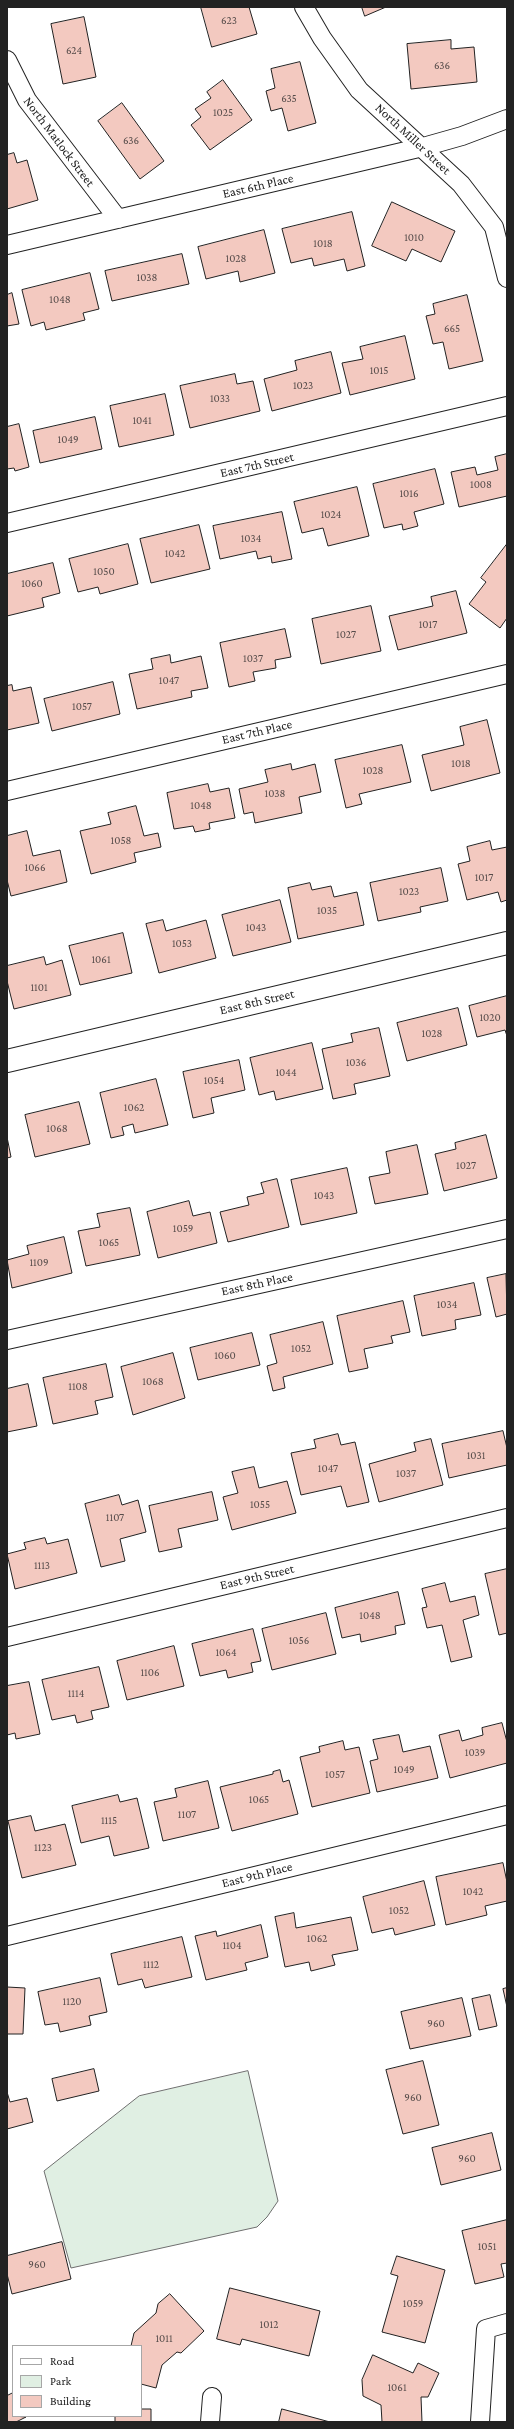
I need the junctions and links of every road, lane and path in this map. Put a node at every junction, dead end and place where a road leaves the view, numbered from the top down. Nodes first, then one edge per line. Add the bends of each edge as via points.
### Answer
1 (304, 7) edge
2 (7, 60) edge
3 (507, 119) edge
4 (423, 147) junction
5 (118, 219) junction
6 (7, 245) edge
7 (507, 278) edge
8 (507, 406) edge
9 (7, 523) edge
10 (507, 674) edge
11 (7, 790) edge
12 (507, 943) edge
13 (7, 1060) edge
14 (507, 1229) edge
15 (7, 1340) edge
16 (507, 1518) edge
17 (7, 1637) edge
18 (507, 1815) edge
19 (7, 1936) edge
20 (507, 2323) edge
21 (212, 2397) dead end
22 (210, 2422) edge
23 (480, 2422) edge

1 - 4 street, North Miller Street via 322,38 359,90
2 - 5 street, North Matlock Street via 27,100
3 - 4 street, East 6th Place
4 - 5 street, East 6th Place
4 - 7 street, North Miller Street via 462,184 494,228
5 - 6 street, East 6th Place
8 - 9 street, East 7th Street
10 - 11 street, East 7th Place
12 - 13 street, East 8th Street
14 - 15 street, East 8th Place
16 - 17 street, East 9th Street
18 - 19 street, East 9th Place
20 - 23 street via 486,2329
21 - 22 street

